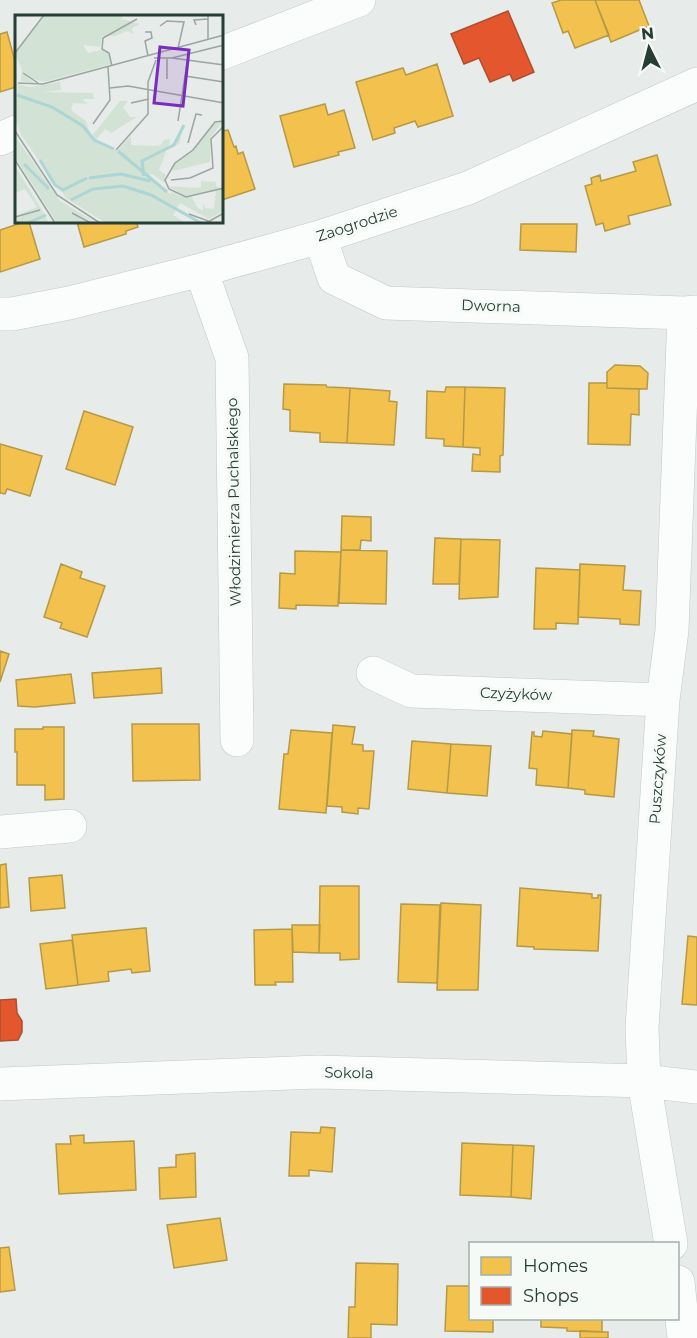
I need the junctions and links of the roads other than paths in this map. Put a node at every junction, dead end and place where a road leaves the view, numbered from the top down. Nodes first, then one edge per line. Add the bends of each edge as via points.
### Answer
1 (359, 0) edge
2 (224, 52) edge
3 (697, 84) edge
4 (15, 132) edge
5 (0, 139) edge
6 (320, 237) junction
7 (201, 270) junction
8 (690, 313) edge
9 (0, 314) edge
10 (684, 631) edge
11 (373, 673) dead end
12 (663, 700) junction
13 (237, 740) dead end
14 (70, 826) dead end
15 (0, 832) edge
16 (644, 1081) junction
17 (0, 1084) edge
18 (697, 1087) edge
19 (671, 1242) edge
20 (679, 1291) edge
21 (684, 1338) edge

1 - 2 street
3 - 6 street, Zaogrodzie via 468,188
4 - 5 street
6 - 7 street, Zaogrodzie
6 - 8 street, Dworna via 334,278 386,303
7 - 9 street, Zaogrodzie via 69,303
7 - 13 street, Włodzimierza Puchalskiego via 232,358
8 - 10 street, Puszczyków
10 - 12 street, Puszczyków
11 - 12 street, Czyżyków via 411,691
12 - 16 street, Puszczyków via 642,1028
14 - 15 street
16 - 17 street, Sokola via 318,1072
16 - 18 street, Sokola
16 - 19 street, Puszczyków
20 - 21 street

